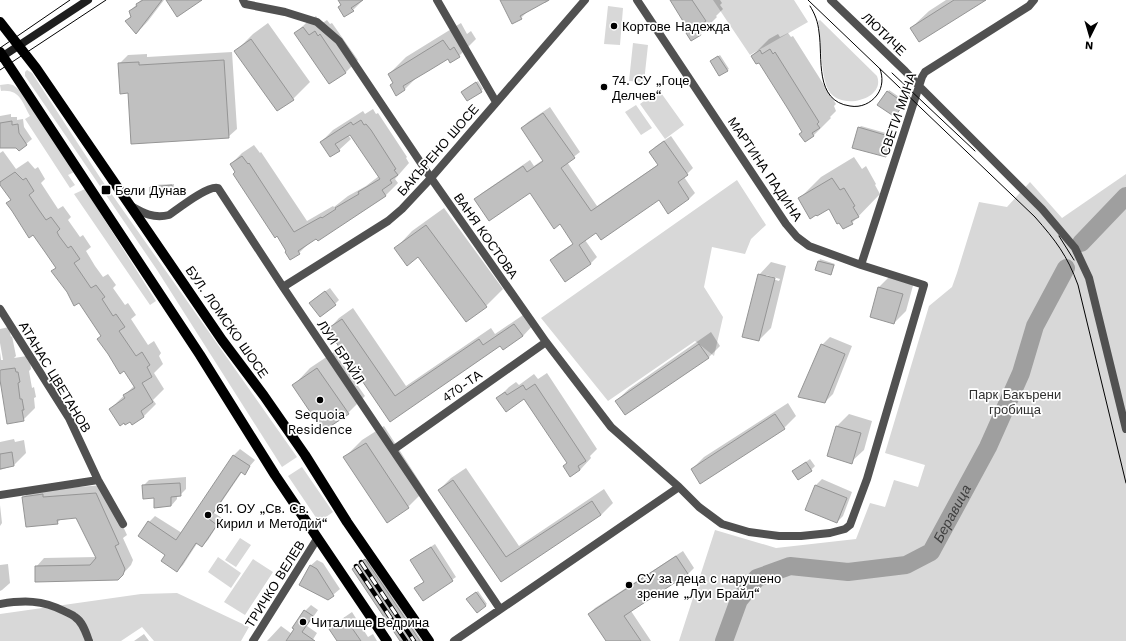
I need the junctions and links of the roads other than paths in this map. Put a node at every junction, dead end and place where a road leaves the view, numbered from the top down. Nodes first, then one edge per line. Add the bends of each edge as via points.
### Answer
1 (88, 0) edge
2 (243, 0) edge
3 (437, 0) edge
4 (585, 0) edge
5 (638, 0) edge
6 (831, 0) edge
7 (1034, 0) edge
8 (0, 22) edge
9 (19, 46) junction
10 (1, 56) edge
11 (919, 86) junction
12 (496, 102) junction
13 (431, 178) junction
14 (131, 206) junction
15 (861, 265) junction
16 (924, 285) joint
17 (283, 287) junction
18 (0, 309) edge
19 (546, 342) junction
20 (1126, 429) edge
21 (393, 450) junction
22 (98, 480) junction
23 (679, 487) junction
24 (0, 495) edge
25 (123, 524) dead end
26 (317, 539) junction
27 (0, 604) edge
28 (500, 609) junction
29 (89, 641) edge
30 (253, 641) edge
31 (387, 641) edge
32 (429, 641) edge
33 (454, 641) edge

1 - 9 street
2 - 13 street, ВАНЯ КОСТОВА via 245,4 317,22 339,41
3 - 12 street
4 - 12 street, БАКЪРЕНО ШОСЕ
5 - 15 street, МАРТИНА ПАДИНА via 786,224 809,246
6 - 11 street, ЛЮТИЧЕ
7 - 11 street, СВЕТИ МИНА via 1029,6 925,72
8 - 9 main road, БУЛ. ЛОМСКО ШОСЕ
9 - 10 street
9 - 14 main road, БУЛ. ЛОМСКО ШОСЕ
10 - 26 main road via 191,342
11 - 15 street, СВЕТИ МИНА
11 - 20 street, ЛЮТИЧЕ via 1042,209 1075,248 1089,278
12 - 13 street, БАКЪРЕНО ШОСЕ
13 - 17 street, БАКЪРЕНО ШОСЕ via 388,220
13 - 19 street, ВАНЯ КОСТОВА
14 - 17 street, ЛУИ БРАЙЛ via 149,215 169,215 202,193 213,187 218,188
14 - 32 main road, БУЛ. ЛОМСКО ШОСЕ via 222,340 305,455
15 - 16 street, МАРТИНА ПАДИНА
16 - 23 street, ВАНЯ КОСТОВА via 850,526 830,533 801,536 749,532 722,524 702,510
17 - 21 street, ЛУИ БРАЙЛ
18 - 22 street, АТАНАС ЦВЕТАНОВ via 69,418
19 - 21 street, 470-ТА
19 - 23 street, ВАНЯ КОСТОВА via 612,427
21 - 28 street, ЛУИ БРАЙЛ
22 - 24 street
22 - 25 street, АТАНАС ЦВЕТАНОВ
23 - 28 street
26 - 30 street, ТРИЧКО ВЕЛЕВ
26 - 31 main road
27 - 29 street via 26,601 56,607 75,616 81,622
28 - 33 street

